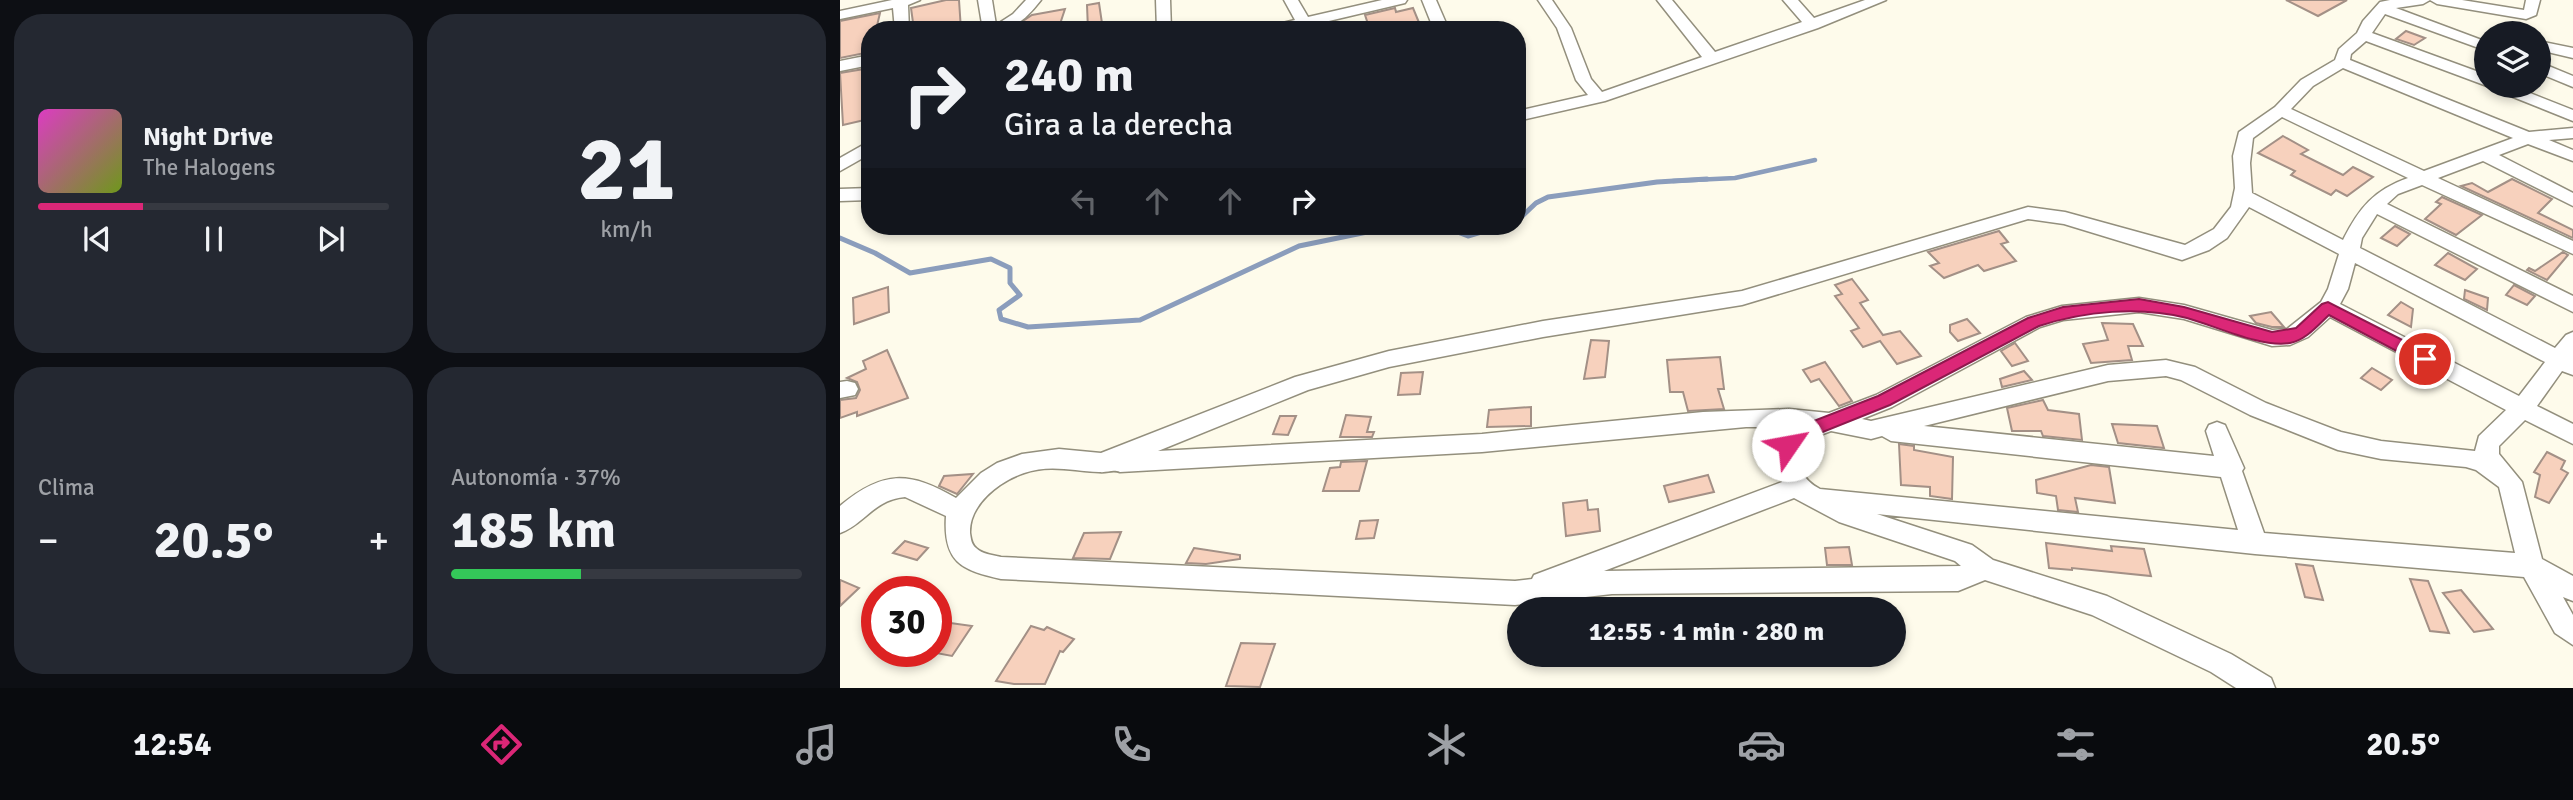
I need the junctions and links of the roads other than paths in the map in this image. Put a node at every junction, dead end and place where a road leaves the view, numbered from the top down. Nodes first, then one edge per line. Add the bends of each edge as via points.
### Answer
1 (985, 0) edge
2 (1034, 0) edge
3 (1163, 0) edge
4 (1291, 0) edge
5 (1400, 0) edge
6 (1429, 0) edge
7 (1545, 0) edge
8 (1664, 0) edge
9 (1790, 0) edge
10 (1879, 0) edge
11 (2423, 0) edge
12 (2437, 0) edge
13 (2533, 0) edge
14 (904, 1) edge
15 (2386, 6) junction
16 (840, 15) edge
17 (903, 21) edge
18 (988, 21) edge
19 (1012, 21) edge
20 (1164, 21) edge
21 (1303, 21) edge
22 (1321, 21) edge
23 (1438, 21) edge
24 (1813, 25) junction
25 (2455, 26) junction
26 (2439, 29) junction
27 (2474, 30) edge
28 (2364, 35) junction
29 (2474, 42) edge
30 (2551, 48) edge
31 (2573, 53) edge
32 (1712, 59) junction
33 (861, 62) edge
34 (2342, 62) junction
35 (840, 66) edge
36 (2551, 69) edge
37 (2551, 72) edge
38 (2573, 74) edge
39 (2474, 76) edge
40 (2573, 82) edge
41 (1599, 97) junction
42 (2529, 98) edge
43 (2281, 110) junction
44 (1526, 114) edge
45 (2573, 116) edge
46 (2573, 133) edge
47 (2530, 137) junction
48 (861, 152) edge
49 (2483, 154) junction
50 (2573, 156) edge
51 (840, 166) edge
52 (2424, 178) junction
53 (861, 194) edge
54 (840, 195) edge
55 (2243, 196) junction
56 (2573, 200) edge
57 (2374, 205) junction
58 (2573, 248) edge
59 (2350, 253) junction
60 (2573, 305) edge
61 (2328, 307) junction
62 (2573, 340) edge
63 (2566, 364) edge
64 (2521, 410) junction
65 (1836, 421) junction
66 (1871, 430) junction
67 (2217, 430) dead end
68 (2573, 435) edge
69 (1102, 463) junction
70 (2231, 468) junction
71 (2498, 472) junction
72 (1805, 492) junction
73 (959, 511) junction
74 (840, 522) edge
75 (2255, 543) junction
76 (2531, 566) junction
77 (1985, 569) junction
78 (2573, 589) edge
79 (1515, 593) junction
80 (2573, 632) edge
81 (2261, 688) edge

1 - 18 street
2 - 19 street
3 - 20 street
4 - 21 street
5 - 22 street
6 - 23 street
7 - 41 street via 1564,27 1584,80
8 - 32 street
9 - 24 street
10 - 24 street
11 - 15 street
12 - 13 street via 2526,15
14 - 16 street
14 - 17 street
15 - 25 street
15 - 26 street
15 - 28 street
24 - 32 street
25 - 26 street
25 - 27 street
26 - 29 street
28 - 34 street via 2344,52
28 - 39 street
30 - 31 street
32 - 41 street
33 - 35 street
34 - 43 street via 2307,83
34 - 47 street
36 - 38 street
37 - 40 street
41 - 44 street
42 - 45 street
43 - 52 street
43 - 55 street via 2245,136
46 - 47 street
47 - 49 street
47 - 50 street
48 - 51 street
49 - 52 street
49 - 56 street
52 - 57 street via 2392,190
52 - 58 street
53 - 54 street
55 - 59 street
55 - 69 street via 2222,232 2197,250 2182,253 2065,218 2028,213 1742,298 1389,359 1303,383
57 - 59 street via 2353,238
57 - 60 street
59 - 61 street
59 - 63 street
61 - 64 street
61 - 65 street via 2301,332 2272,338 2184,312 2139,305 2063,313 2033,322 1884,401
62 - 63 street
63 - 64 street
64 - 68 street
64 - 71 street via 2487,443 2487,456
65 - 66 street
65 - 69 street via 1710,419 1390,451
65 - 72 street via 1799,434 1788,445 1787,462
66 - 70 street
66 - 71 street via 2108,373 2166,368 2188,373 2258,409 2338,441 2395,452 2466,457
67 - 70 street
69 - 73 street via 1051,459 1010,465 971,495
70 - 75 street
71 - 76 street via 2513,489
72 - 75 street
72 - 77 street via 1848,515 1963,553
72 - 79 street
73 - 74 street via 911,486 892,488
73 - 79 street via 959,547 970,561 1001,568
75 - 76 street
76 - 78 street
76 - 80 street
77 - 79 street via 1958,579 1612,582
77 - 81 street via 2098,605 2221,663

